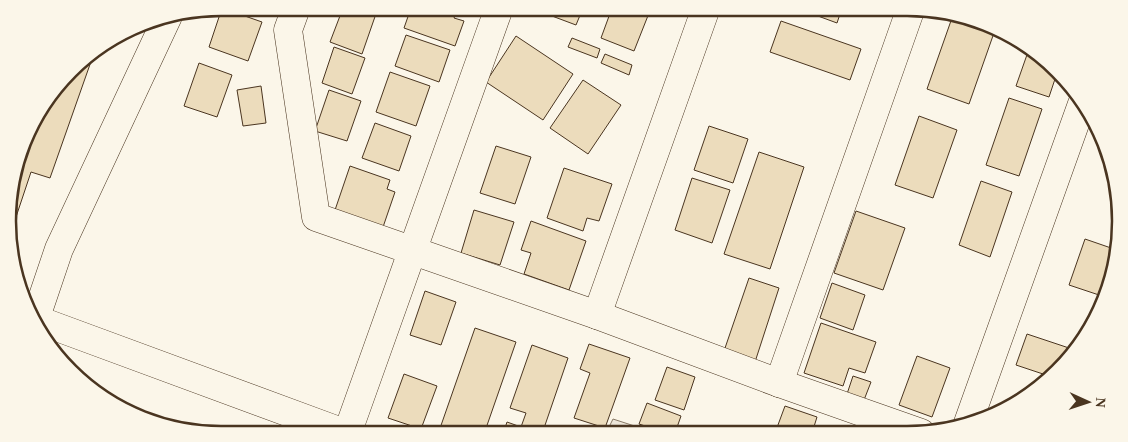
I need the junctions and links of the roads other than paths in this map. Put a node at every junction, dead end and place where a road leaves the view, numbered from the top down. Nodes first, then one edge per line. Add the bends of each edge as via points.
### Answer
1 (293, 16) edge
2 (496, 16) edge
3 (703, 16) edge
4 (908, 16) edge
5 (164, 24) edge
6 (1079, 111) edge
7 (412, 252) junction
8 (37, 312) edge
9 (597, 315) junction
10 (43, 322) edge
11 (779, 383) junction
12 (971, 416) edge
13 (325, 426) edge
14 (350, 426) edge
15 (901, 426) edge

1 - 7 street via 288,30 316,217
2 - 7 street
3 - 9 street
4 - 11 street
5 - 8 street via 58,250
6 - 12 street
7 - 9 street
7 - 14 street
9 - 11 street
10 - 13 street
11 - 15 street

